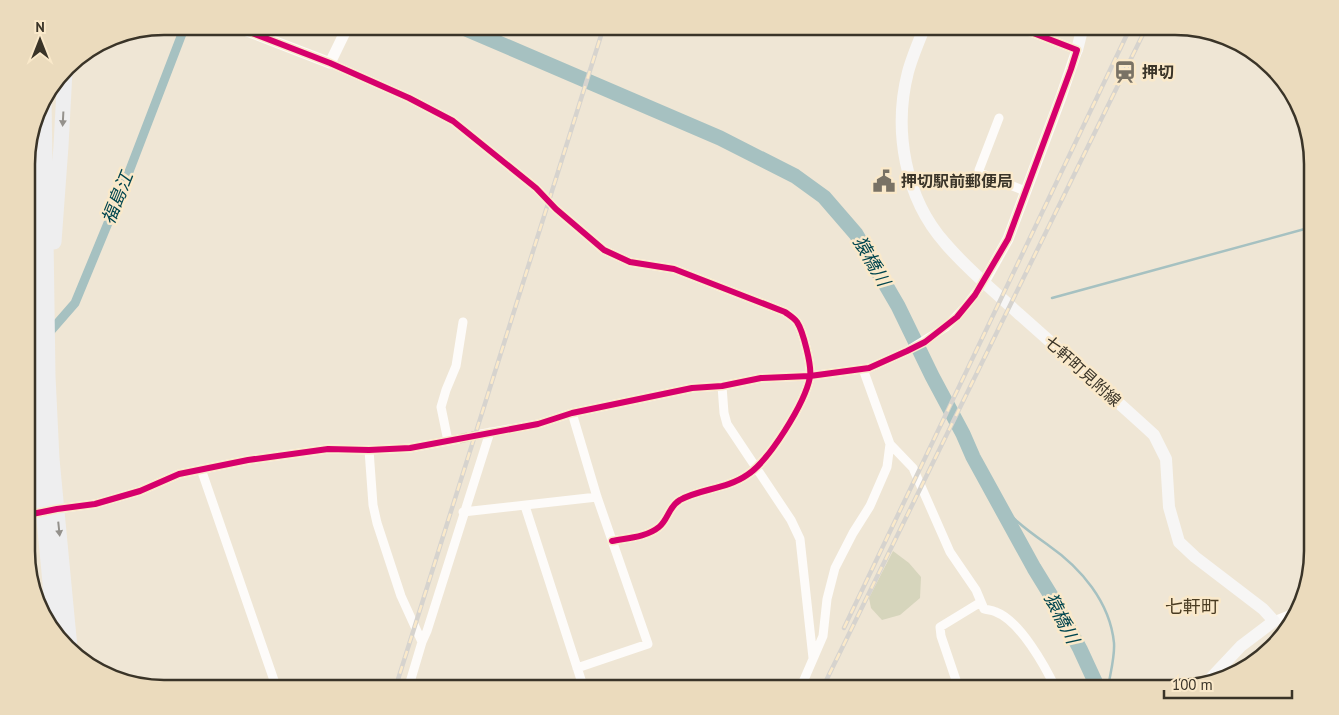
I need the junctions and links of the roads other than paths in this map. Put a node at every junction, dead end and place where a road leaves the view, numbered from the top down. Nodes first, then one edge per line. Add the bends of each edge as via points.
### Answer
1 (257, 35) edge
2 (344, 35) edge
3 (922, 35) edge
4 (1038, 35) edge
5 (1080, 35) edge
6 (1076, 50) junction
7 (330, 63) junction
8 (65, 82) edge
9 (44, 116) edge
10 (999, 118) dead end
11 (1025, 191) junction
12 (984, 282) junction
13 (49, 302) junction
14 (463, 322) dead end
15 (863, 369) junction
16 (810, 376) junction
17 (722, 386) junction
18 (572, 413) junction
19 (35, 433) edge
20 (459, 439) tunnel mouth
21 (448, 441) junction
22 (890, 444) junction
23 (369, 450) junction
24 (757, 468) junction
25 (201, 469) junction
26 (597, 498) junction
27 (525, 506) junction
28 (50, 510) junction
29 (463, 512) junction
30 (35, 513) edge
31 (612, 541) junction
32 (981, 602) junction
33 (1286, 616) edge
34 (54, 619) edge
35 (1274, 621) junction
36 (68, 637) edge
37 (422, 642) junction
38 (814, 660) junction
39 (576, 668) junction
40 (1216, 673) edge
41 (274, 680) edge
42 (411, 680) edge
43 (581, 680) edge
44 (804, 680) edge
45 (956, 680) edge
46 (1052, 680) edge

1 - 7 street
2 - 7 street
3 - 12 main road, 七軒町見附線 via 908,72 903,100 906,163 916,196 934,229
4 - 6 street
5 - 6 main road
6 - 11 street
7 - 16 street via 453,121 536,188 604,250 630,262 674,269 785,312 798,324
8 -> 13 highway
9 - 13 highway
10 - 11 street via 980,173
11 - 12 street via 1008,239
12 - 15 street via 946,327 925,342
12 - 35 main road, 七軒町見附線 via 1154,435 1166,459 1169,508 1178,542
13 - 28 highway
14 - 21 street via 456,366 442,407
15 - 16 street
15 - 22 street
16 - 17 street via 761,378
16 - 24 street via 802,400 788,425
17 - 18 street via 692,388
17 - 24 street via 727,424
18 - 26 street
18 - 29 street via 538,424 485,433
19 - 28 highway via 39,467
20 - 21 street
21 - 23 street via 410,448
22 - 32 street via 913,468 950,552
22 - 38 street via 887,467 870,506 835,568 823,636
23 - 25 street via 306,451
23 - 37 street via 377,523 401,596
24 - 31 street via 725,486 680,499 659,527
24 - 38 street via 800,539
25 - 28 street via 95,504
25 - 41 street
26 - 27 street
26 - 31 street
27 - 29 street
27 - 39 street
28 - 30 street
28 - 34 highway
28 -> 36 highway
29 - 37 street
31 - 39 street via 648,644
32 - 45 street via 940,627
32 - 46 street via 984,609 997,612 1013,623
33 - 35 street
35 - 40 main road via 1242,646
37 - 42 street
38 - 44 street
39 - 43 street

